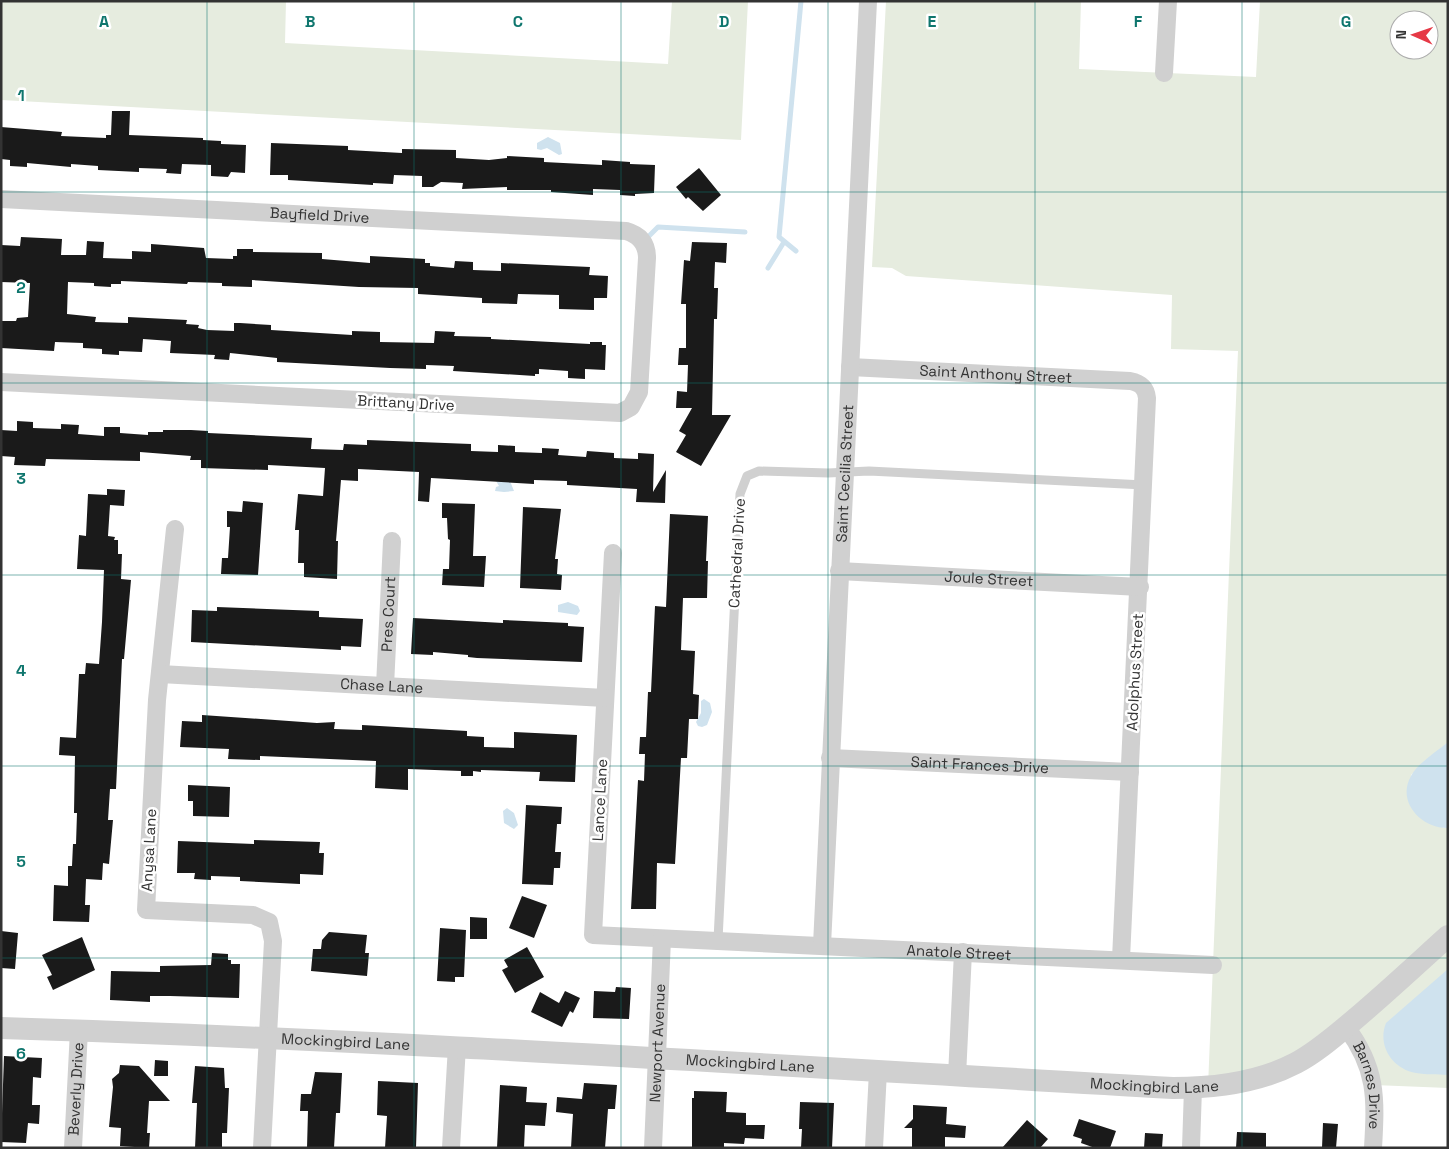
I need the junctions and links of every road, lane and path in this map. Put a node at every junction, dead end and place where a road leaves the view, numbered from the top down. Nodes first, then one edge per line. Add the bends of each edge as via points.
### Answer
1 (868, 1) edge
2 (1168, 1) edge
3 (1164, 73) dead end
4 (1, 200) edge
5 (636, 235) joint
6 (850, 367) junction
7 (1, 382) edge
8 (1142, 385) joint
9 (845, 472) junction
10 (1144, 484) junction
11 (175, 530) dead end
12 (392, 541) dead end
13 (613, 554) dead end
14 (839, 572) junction
15 (1140, 587) junction
16 (160, 674) junction
17 (384, 686) junction
18 (605, 698) junction
19 (830, 758) junction
20 (1130, 772) junction
21 (1448, 936) edge
22 (662, 939) junction
23 (711, 941) junction
24 (822, 945) junction
25 (963, 952) junction
26 (1121, 959) junction
27 (1213, 965) dead end
28 (1346, 1027) junction
29 (1, 1028) edge
30 (80, 1030) junction
31 (268, 1036) junction
32 (457, 1046) junction
33 (658, 1057) junction
34 (878, 1071) junction
35 (957, 1076) junction
36 (1193, 1088) junction
37 (73, 1148) edge
38 (262, 1148) edge
39 (451, 1148) edge
40 (653, 1148) edge
41 (874, 1148) edge
42 (1191, 1148) edge
43 (1374, 1148) edge

1 - 6 street, Saint Cecilia Street
2 - 3 street
4 - 5 street, Bayfield Drive via 621,231
5 - 7 street, Brittany Drive via 645,246 647,258 640,392 631,407 620,412
6 - 8 street, Saint Anthony Street via 1130,381
6 - 9 street, Saint Cecilia Street
8 - 10 street, Adolphus Street via 1148,398
9 - 10 lane, Cathedral Drive
9 - 14 street, Saint Cecilia Street
9 - 23 lane, Cathedral Drive via 759,471 747,476 741,487
10 - 15 street, Adolphus Street
11 - 16 street, Anysa Lane
12 - 17 street, Pres Court
13 - 18 street, Lance Lane
14 - 15 street, Joule Street
14 - 19 street, Saint Cecilia Street
15 - 20 street, Adolphus Street
16 - 17 street, Chase Lane
16 - 31 street, Anysa Lane via 146,910 253,915 268,922 274,941
17 - 18 street, Chase Lane
18 - 22 street, Lance Lane via 593,935
19 - 20 street, Saint Frances Drive
19 - 24 street, Saint Cecilia Street
20 - 26 street, Adolphus Street
21 - 28 street, Mockingbird Lane
22 - 23 street, Lance Lane
22 - 33 street, Newport Avenue
23 - 24 street, Anatole Street
24 - 25 street, Anatole Street
25 - 26 street, Anatole Street
25 - 35 street
26 - 27 street, Anatole Street
28 - 36 street, Mockingbird Lane via 1306,1058 1280,1071 1224,1086
28 - 43 street, Barnes Drive via 1366,1057 1373,1078
29 - 30 street, Mockingbird Lane
30 - 31 street, Mockingbird Lane
30 - 37 street, Beverly Drive
31 - 32 street, Mockingbird Lane
31 - 38 street, Anysa Lane
32 - 33 street, Mockingbird Lane
32 - 39 street
33 - 34 street, Mockingbird Lane
33 - 40 street, Newport Avenue
34 - 35 street, Mockingbird Lane
34 - 41 street
35 - 36 street, Mockingbird Lane
36 - 42 street

